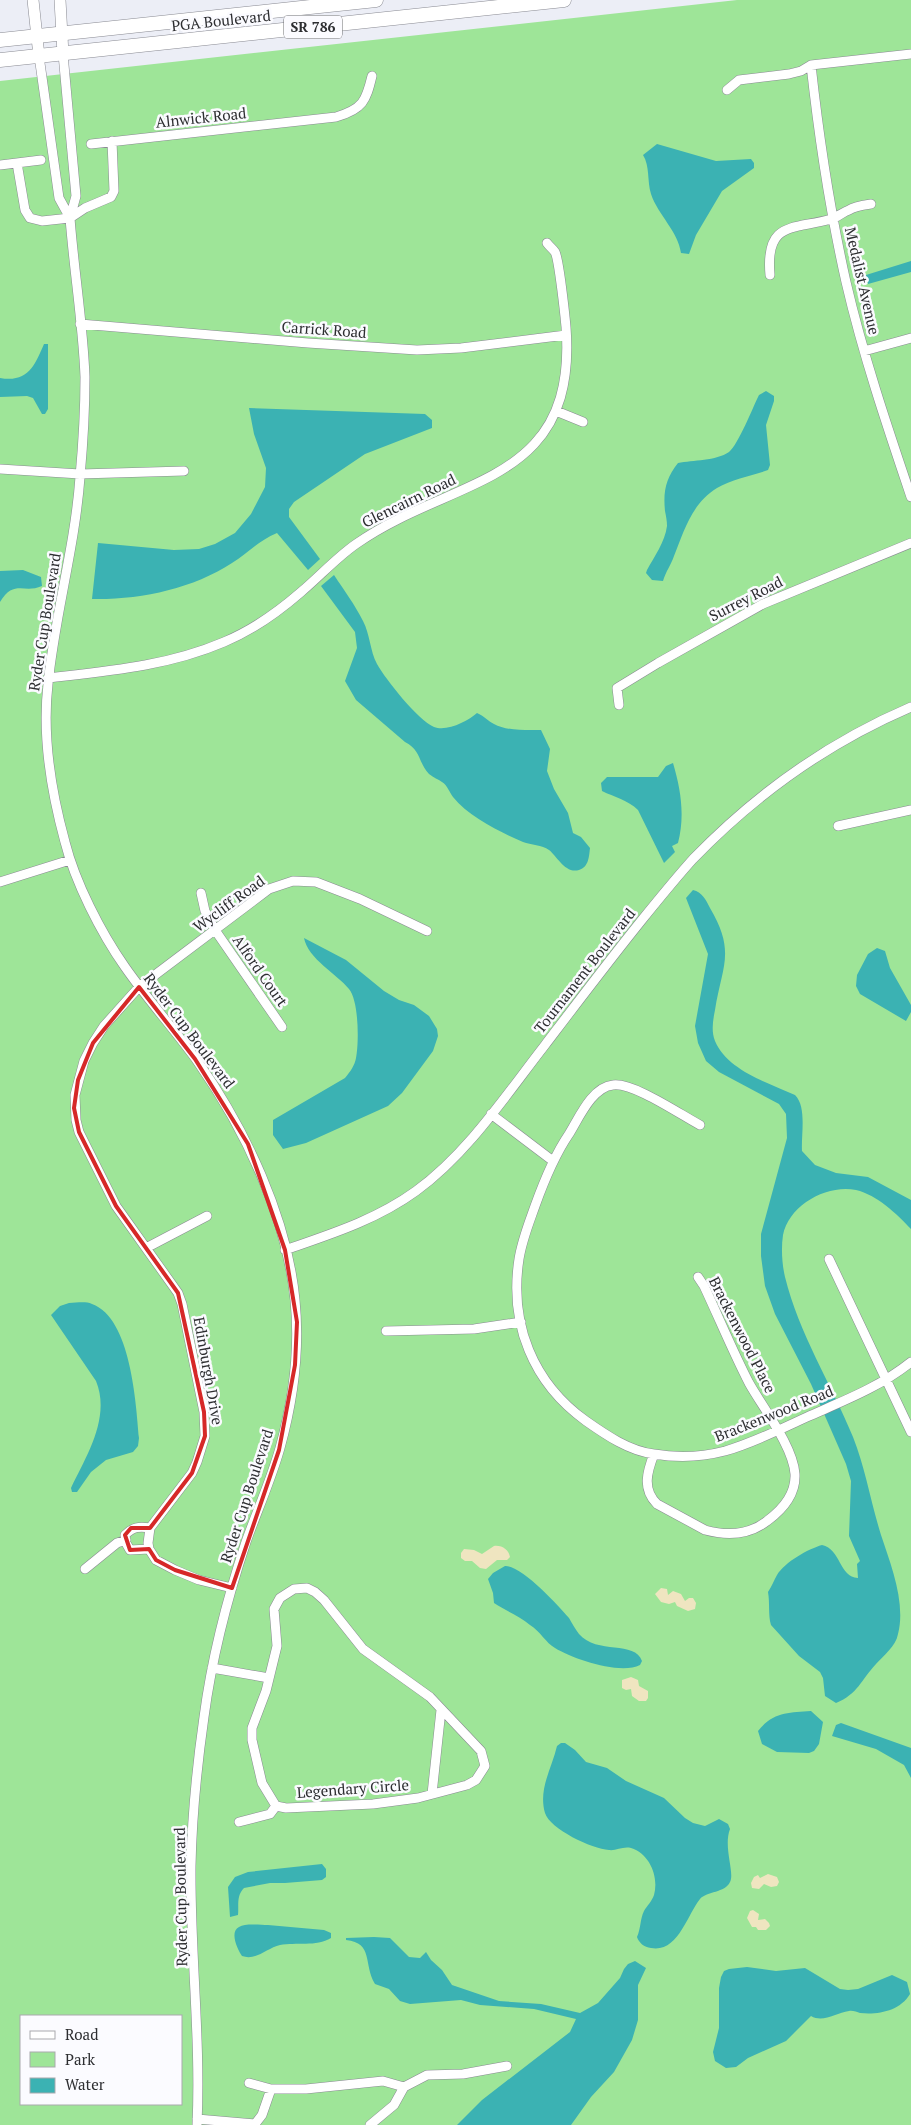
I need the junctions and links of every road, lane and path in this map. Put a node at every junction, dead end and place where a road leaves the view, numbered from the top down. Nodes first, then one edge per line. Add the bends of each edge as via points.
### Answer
1 (33, 0) edge
2 (60, 0) edge
3 (376, 0) edge
4 (564, 0) edge
5 (63, 32) junction
6 (37, 35) junction
7 (0, 40) edge
8 (63, 54) junction
9 (911, 54) edge
10 (39, 56) junction
11 (0, 60) edge
12 (811, 65) junction
13 (372, 76) dead end
14 (727, 90) dead end
15 (112, 141) junction
16 (91, 144) dead end
17 (52, 145) junction
18 (41, 160) dead end
19 (17, 163) junction
20 (0, 165) edge
21 (75, 182) junction
22 (57, 183) junction
23 (871, 204) dead end
24 (65, 208) junction
25 (70, 218) junction
26 (833, 219) junction
27 (547, 243) dead end
28 (770, 275) dead end
29 (80, 324) junction
30 (566, 335) junction
31 (911, 338) edge
32 (864, 351) junction
33 (556, 410) junction
34 (583, 422) dead end
35 (911, 467) edge
36 (0, 470) edge
37 (902, 470) junction
38 (184, 471) dead end
39 (80, 474) junction
40 (911, 497) edge
41 (911, 543) edge
42 (48, 678) junction
43 (619, 705) dead end
44 (911, 707) edge
45 (911, 810) edge
46 (838, 826) dead end
47 (70, 860) junction
48 (0, 882) edge
49 (201, 893) dead end
50 (215, 930) junction
51 (428, 931) dead end
52 (139, 987) junction
53 (282, 1027) dead end
54 (491, 1114) junction
55 (700, 1125) dead end
56 (553, 1161) junction
57 (207, 1216) dead end
58 (146, 1248) junction
59 (285, 1250) junction
60 (829, 1259) dead end
61 (698, 1277) dead end
62 (521, 1322) junction
63 (386, 1331) dead end
64 (911, 1362) edge
65 (885, 1381) junction
66 (777, 1431) junction
67 (911, 1432) edge
68 (654, 1454) junction
69 (150, 1528) junction
70 (126, 1540) junction
71 (149, 1549) junction
72 (85, 1570) dead end
73 (232, 1588) junction
74 (212, 1668) junction
75 (269, 1678) junction
76 (441, 1710) junction
77 (432, 1794) junction
78 (276, 1806) junction
79 (239, 1822) dead end
80 (507, 2066) dead end
81 (249, 2083) dead end
82 (404, 2087) junction
83 (272, 2089) junction
84 (197, 2122) edge
85 (255, 2124) edge
86 (370, 2125) edge

1 - 6 street
2 - 5 street
3 - 5 main road, PGA Boulevard / SR 786
4 - 8 main road, PGA Boulevard / SR 786
5 - 6 main road, PGA Boulevard / SR 786
5 - 8 street
6 - 7 main road, PGA Boulevard / SR 786
6 - 10 street
8 - 10 main road, PGA Boulevard / SR 786
8 - 21 street, Ryder Cup Boulevard
9 - 12 street
10 - 11 main road, PGA Boulevard / SR 786
10 - 17 street, Ryder Cup Boulevard
12 - 14 street via 789,74 739,80
12 - 26 street, Medalist Avenue
13 - 15 street, Alnwick Road via 366,99 336,117
15 - 16 street, Alnwick Road
15 - 25 street via 114,191 111,196
17 - 22 street, Ryder Cup Boulevard
17 - 24 street, Ryder Cup Boulevard via 49,161 55,201
18 - 19 street
19 - 20 street
19 - 25 street via 25,210 30,218 42,221
21 - 22 street
21 - 25 street, Ryder Cup Boulevard via 76,196
22 - 24 street, Ryder Cup Boulevard via 59,198
23 - 26 street via 850,209
24 - 25 street, Ryder Cup Boulevard
25 - 29 street, Ryder Cup Boulevard
26 - 28 street via 793,226 782,232 771,249
26 - 32 street, Medalist Avenue
27 - 30 street, Glencairn Road via 556,253
29 - 30 street, Carrick Road via 417,350
29 - 39 street, Ryder Cup Boulevard via 85,372
30 - 33 street, Glencairn Road via 568,365
31 - 32 street
32 - 37 street, Medalist Avenue
33 - 34 street
33 - 42 street, Glencairn Road via 542,434 520,459 378,530 337,559 283,607 248,630 191,655 158,664
35 - 37 street
36 - 39 street
37 - 40 street, Medalist Avenue
38 - 39 street
39 - 42 street, Ryder Cup Boulevard via 74,530
41 - 43 street, Surrey Road via 739,616 617,688
42 - 47 street, Ryder Cup Boulevard via 49,765
44 - 54 street, Tournament Boulevard via 832,748 773,788 730,823 674,880
45 - 46 street
47 - 48 street
47 - 52 street, Ryder Cup Boulevard via 82,891
49 - 50 street, Alford Court via 205,911
50 - 51 street, Wycliff Road via 269,889 304,881 316,882 351,896
50 - 52 street, Wycliff Road
50 - 53 street, Alford Court
52 - 58 street, Edinburgh Drive via 93,1042 78,1080 74,1108 79,1132 116,1206
52 - 59 street, Ryder Cup Boulevard via 196,1059 237,1123 264,1185
54 - 56 street
54 - 59 street, Tournament Boulevard via 438,1172 396,1205 347,1229
55 - 56 street, Brackenwood Road via 632,1087 606,1086 595,1095
56 - 62 street, Brackenwood Road via 527,1228 520,1259 517,1287
57 - 58 street
58 - 69 street, Edinburgh Drive via 171,1282 182,1304 205,1428 204,1444 192,1473
59 - 73 street, Ryder Cup Boulevard via 295,1297 295,1365 279,1450
60 - 65 street
61 - 66 street, Brackenwood Place via 749,1382
62 - 63 street via 474,1329
62 - 68 street, Brackenwood Road via 539,1372 567,1406 608,1436 641,1452
64 - 65 street, Brackenwood Road
65 - 66 street, Brackenwood Road
65 - 67 street
66 - 68 street, Brackenwood Road via 711,1454
66 - 68 street, Brackenwood Place via 794,1463 793,1488 773,1516 756,1528 742,1532 727,1534 705,1530 658,1504 646,1481
69 - 70 street via 131,1528 125,1535
69 - 71 street
70 - 71 street via 130,1550
70 - 72 street via 117,1543
71 - 73 street via 156,1560 175,1570
73 - 74 street, Ryder Cup Boulevard
74 - 75 street
74 - 84 street, Ryder Cup Boulevard via 196,1791 191,1866
75 - 76 street, Legendary Circle via 277,1646 274,1609 287,1592 307,1588 324,1600 375,1660 416,1686
75 - 78 street, Legendary Circle via 252,1728 252,1740 262,1782
76 - 77 street, Legendary Circle
76 - 77 street, Legendary Circle via 481,1752 485,1766 476,1780 467,1785
77 - 78 street, Legendary Circle via 373,1804
78 - 79 street, Legendary Circle via 270,1814
80 - 82 street via 463,2074 426,2075
81 - 83 street
82 - 83 street via 383,2081
82 - 86 street via 394,2105
83 - 85 street
84 - 85 street

